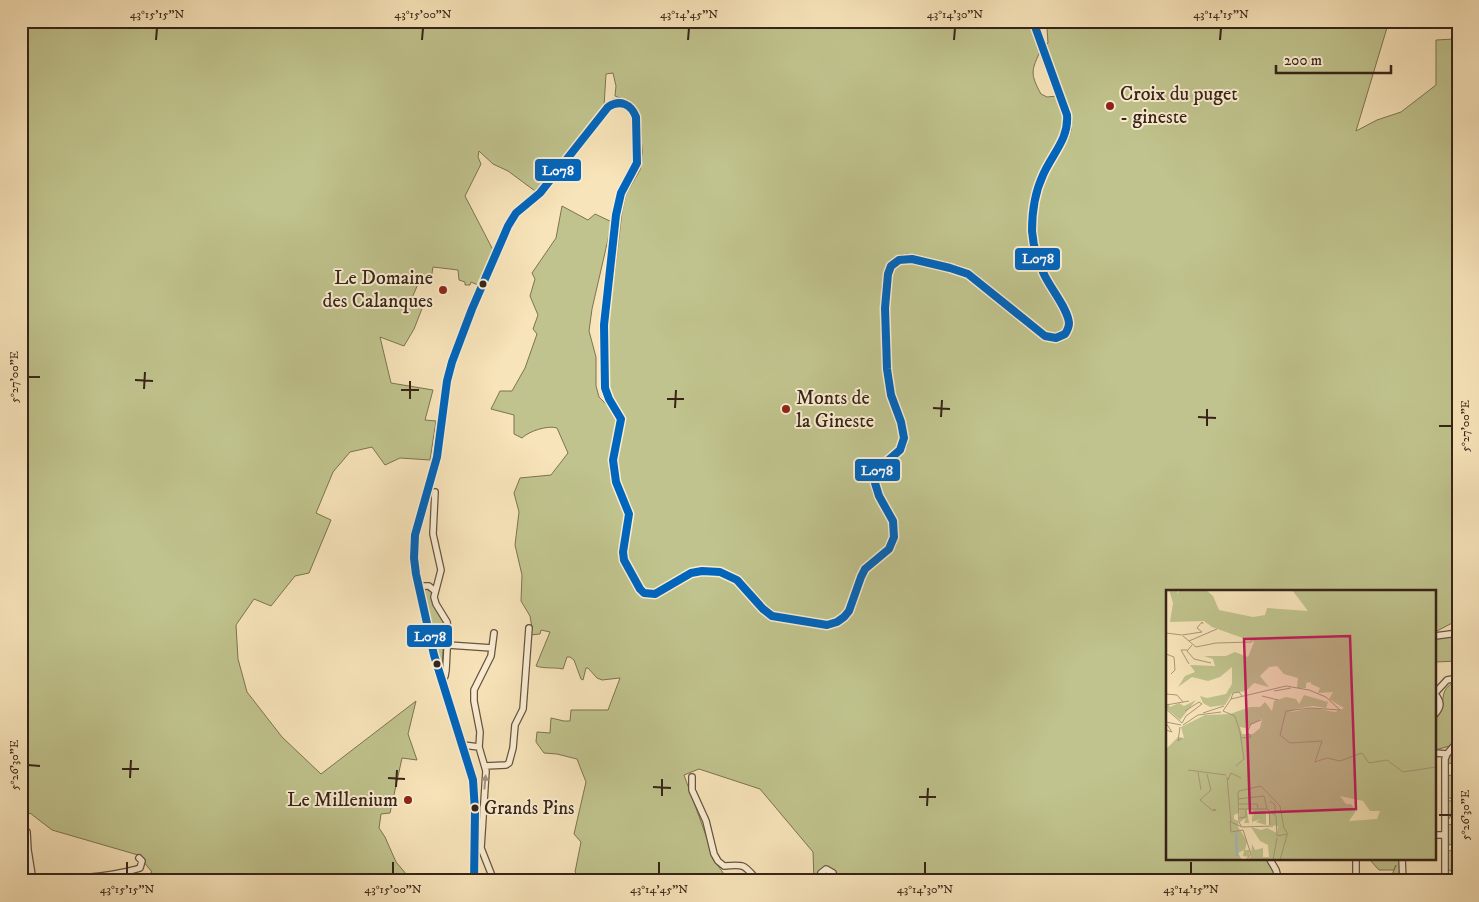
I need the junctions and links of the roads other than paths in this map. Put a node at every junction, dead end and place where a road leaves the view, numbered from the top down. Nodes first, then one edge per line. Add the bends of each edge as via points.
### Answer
1 (1033, 21) edge
2 (435, 492) dead end
3 (419, 590) junction
4 (435, 591) junction
5 (529, 628) dead end
6 (494, 633) dead end
7 (1458, 633) edge
8 (1436, 636) edge
9 (448, 644) junction
10 (492, 648) junction
11 (1458, 678) edge
12 (442, 681) junction
13 (1436, 692) edge
14 (1436, 694) edge
15 (1436, 713) edge
16 (1458, 741) edge
17 (463, 745) junction
18 (479, 747) junction
19 (1436, 752) edge
20 (1446, 754) junction
21 (485, 766) junction
22 (692, 777) dead end
23 (27, 832) dead end
24 (1436, 835) edge
25 (1445, 835) junction
26 (139, 858) dead end
27 (1270, 860) edge
28 (1356, 860) edge
29 (1402, 860) edge
30 (33, 881) edge
31 (64, 881) edge
32 (474, 881) edge
33 (494, 881) edge
34 (758, 881) edge
35 (818, 881) edge
36 (834, 881) edge
37 (1279, 881) edge
38 (1356, 881) edge
39 (1403, 881) edge
40 (1445, 881) edge

1 - 3 main road via 1066,111 1068,125 1066,136 1048,164 1039,187 1033,216 1033,243 1042,272 1067,314 1067,330 1061,337 1045,336 964,272 910,258 891,266 887,276 885,316 890,385 904,439 900,450 877,469 874,483 892,516 894,537 883,556 865,569 848,614 840,622 827,625 772,616 737,580 720,572 691,573 655,594 644,593 626,566 623,552 629,514 614,469 621,419 606,393 604,374 604,325 616,215 621,193 638,157 634,113 621,103 608,107 540,193 512,218 461,337 447,381 437,457 415,535 414,558
2 - 4 street via 432,534 441,570
3 - 4 street via 428,586
3 - 12 main road
4 - 9 street via 436,604 447,622
5 - 21 street via 523,709 515,725 513,748 506,765
6 - 10 street
7 - 8 street
9 - 10 street
9 - 12 street
10 - 18 street via 474,690
11 - 13 street via 1447,680
12 - 17 main road
14 - 15 street via 1441,702
16 - 20 street
17 - 18 street
17 - 32 main road via 474,787
18 - 21 street
19 - 20 street
20 - 25 street
33 -> 21 street via 481,848
22 - 34 street via 692,790 718,861 724,866 740,864
23 - 30 street
24 - 25 street
25 - 40 street
26 - 31 street via 142,861 140,868
27 - 37 street
28 - 38 street
29 - 39 street
35 - 36 street via 826,869 833,872

